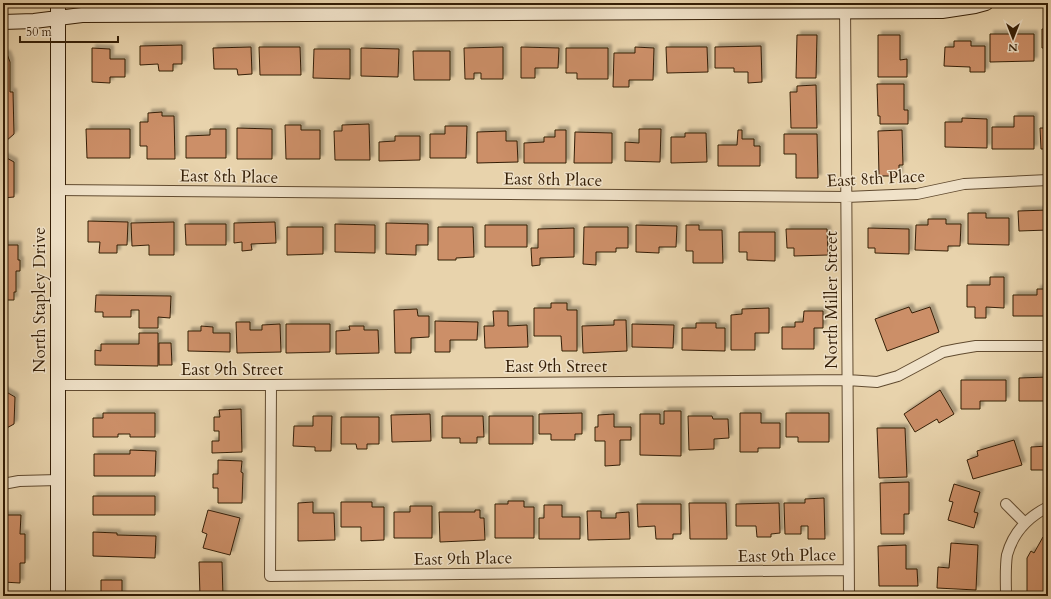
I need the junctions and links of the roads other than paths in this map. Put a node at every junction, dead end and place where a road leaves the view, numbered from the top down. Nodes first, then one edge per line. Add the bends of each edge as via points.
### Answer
1 (58, 3) edge
2 (986, 3) edge
3 (845, 8) edge
4 (57, 18) junction
5 (3, 22) edge
6 (1048, 180) edge
7 (57, 190) junction
8 (846, 197) junction
9 (1048, 346) edge
10 (847, 380) junction
11 (57, 385) junction
12 (271, 385) junction
13 (58, 480) junction
14 (3, 484) edge
15 (1006, 504) dead end
16 (1048, 507) edge
17 (1024, 522) junction
18 (848, 570) junction
19 (58, 596) edge
20 (849, 596) edge
21 (1006, 596) edge

1 - 4 street, North Stapley Drive
2 - 3 street via 947,11
3 - 4 street via 82,15
3 - 8 street, North Miller Street
4 - 5 street
4 - 7 street, North Stapley Drive
6 - 8 street, East 8th Place via 964,184 917,194
7 - 8 street, East 8th Place
7 - 11 street, North Stapley Drive
8 - 10 street, North Miller Street
9 - 10 street, East 9th Street via 976,346 958,349 943,352 898,376 876,382
10 - 12 street, East 9th Street
10 - 18 street, North Miller Street
11 - 12 street, East 9th Street
11 - 13 street, North Stapley Drive
12 - 18 street, East 9th Place via 270,576
13 - 14 street
13 - 19 street, North Stapley Drive
15 - 17 street
16 - 17 street
17 - 21 street via 1013,539 1007,556
18 - 20 street, North Miller Street

